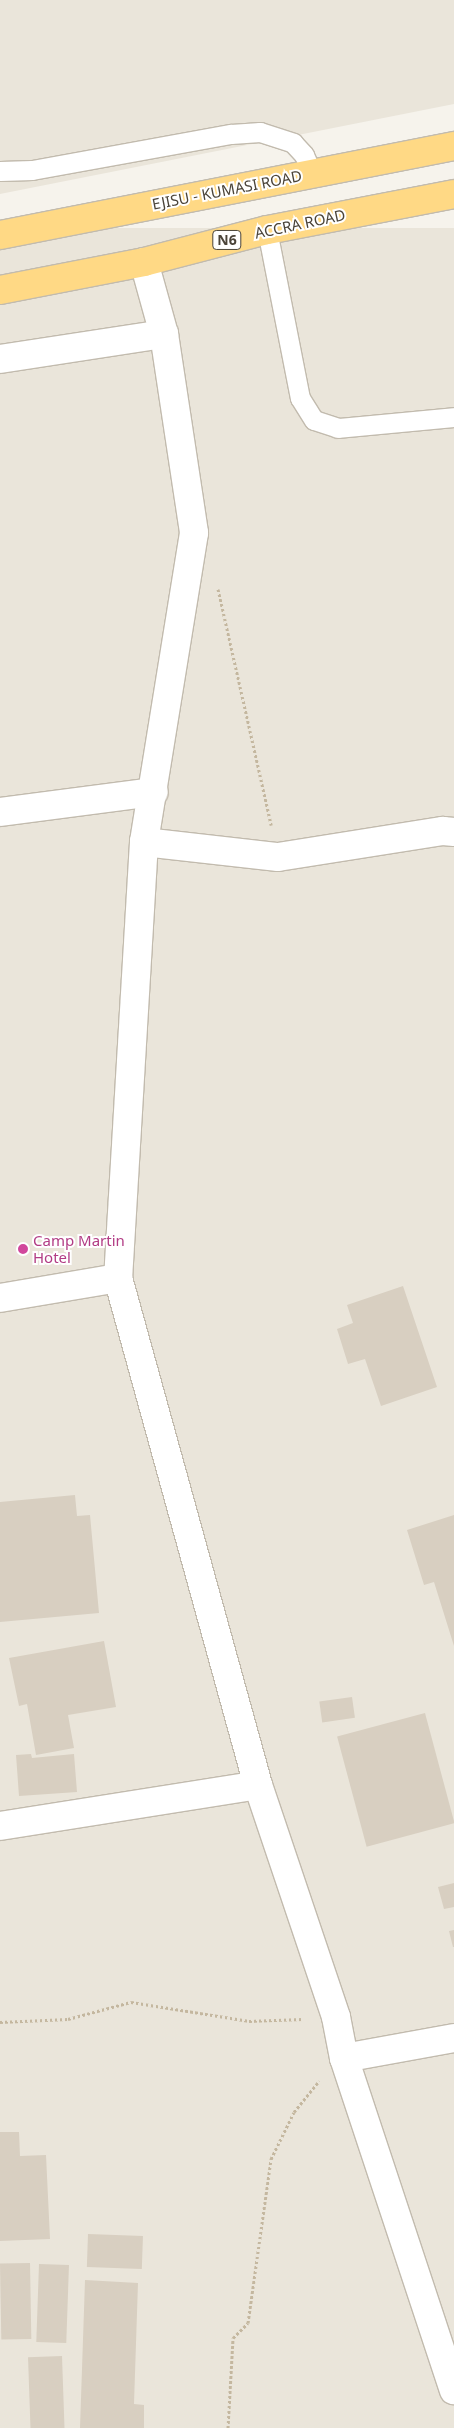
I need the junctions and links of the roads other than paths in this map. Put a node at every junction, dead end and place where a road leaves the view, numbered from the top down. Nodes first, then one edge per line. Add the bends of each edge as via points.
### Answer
1 (454, 146) edge
2 (0, 171) edge
3 (312, 173) junction
4 (454, 194) edge
5 (267, 230) junction
6 (0, 236) edge
7 (144, 262) junction
8 (0, 290) edge
9 (164, 334) junction
10 (0, 359) edge
11 (454, 417) edge
12 (154, 792) junction
13 (0, 812) edge
14 (454, 832) edge
15 (144, 842) junction
16 (118, 1278) junction
17 (0, 1298) edge
18 (258, 1785) junction
19 (0, 1826) edge
20 (454, 2038) edge
21 (344, 2058) junction
22 (454, 2390) edge

1 - 3 highway, EJISU - KUMASI ROAD
2 - 3 lane via 32,170 230,134 260,132 292,143 304,155
3 - 6 highway, EJISU - KUMASI ROAD
4 - 5 highway, ACCRA ROAD / N6
5 - 7 highway, ACCRA ROAD / N6
5 - 11 lane via 300,398 314,420 338,428
7 - 8 highway, ACCRA ROAD / N6
7 - 9 street
9 - 10 street
9 - 12 street via 194,533
12 - 13 street
12 - 15 street
14 - 15 street via 443,831 278,857
15 - 16 street
16 - 17 street
16 - 18 street
18 - 19 street
18 - 21 street via 336,2017
20 - 21 street
21 - 22 street

